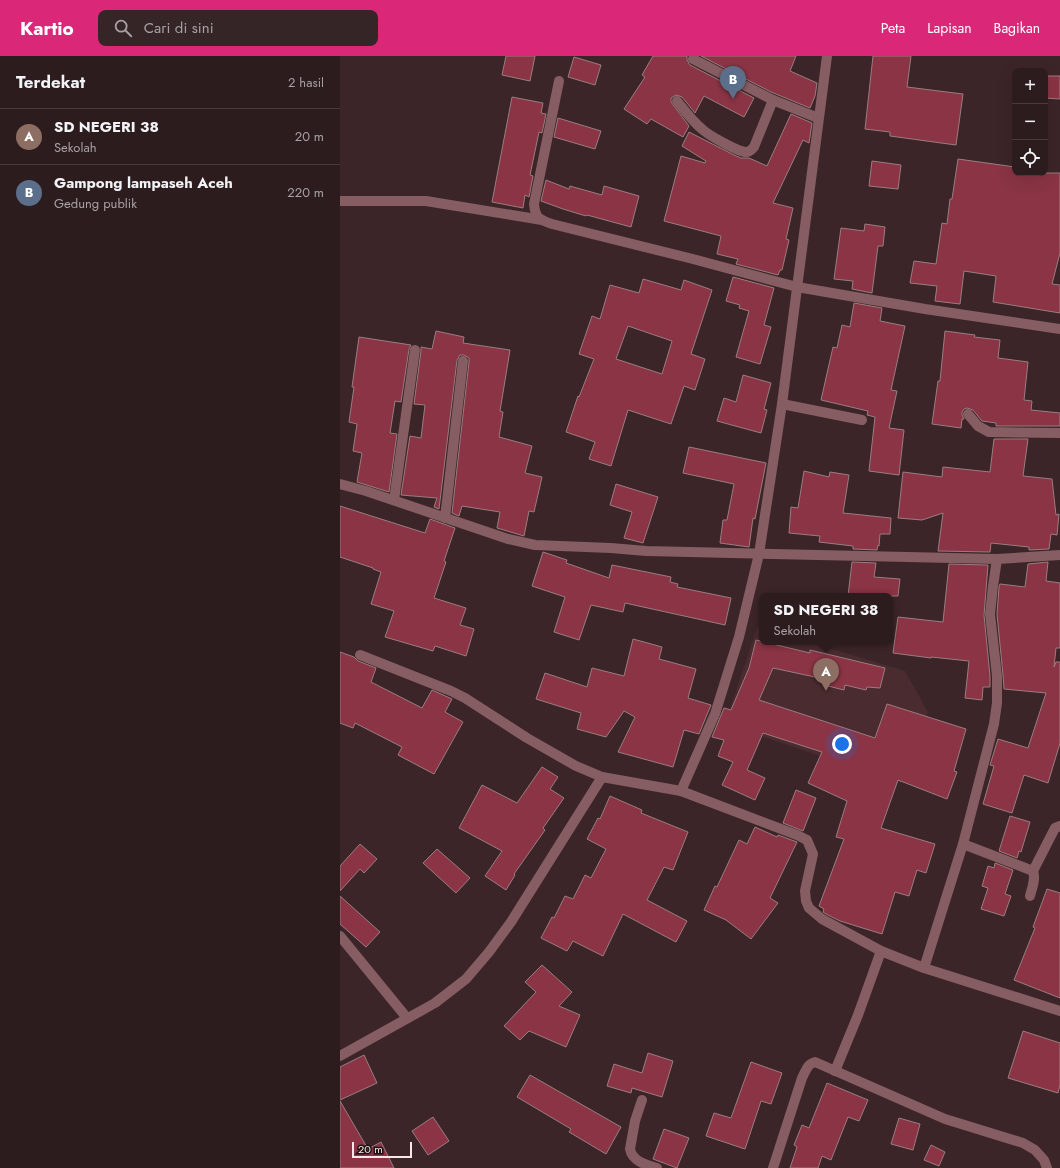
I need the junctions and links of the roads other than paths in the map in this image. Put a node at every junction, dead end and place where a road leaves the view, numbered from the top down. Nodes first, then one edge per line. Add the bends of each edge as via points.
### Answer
1 (827, 56) edge
2 (693, 59) dead end
3 (559, 81) dead end
4 (773, 100) junction
5 (677, 101) dead end
6 (818, 118) junction
7 (340, 201) edge
8 (542, 220) junction
9 (797, 287) junction
10 (1060, 330) edge
11 (415, 350) dead end
12 (464, 361) dead end
13 (782, 404) junction
14 (968, 414) dead end
15 (862, 420) dead end
16 (1060, 433) edge
17 (340, 484) edge
18 (394, 500) junction
19 (445, 518) junction
20 (759, 554) junction
21 (1060, 555) edge
22 (997, 559) junction
23 (360, 655) dead end
24 (602, 777) junction
25 (681, 791) junction
26 (1060, 826) edge
27 (963, 844) junction
28 (1033, 871) junction
29 (1030, 896) dead end
30 (340, 936) edge
31 (881, 951) junction
32 (924, 968) junction
33 (1060, 1011) edge
34 (407, 1018) junction
35 (340, 1056) edge
36 (835, 1071) junction
37 (642, 1100) dead end
38 (657, 1168) edge
39 (773, 1168) edge
40 (1046, 1168) edge

1 - 6 street
2 - 4 street
3 - 8 street via 534,204 534,212
4 - 5 street via 754,147 747,152 715,139 702,130
4 - 6 street
6 - 9 street
7 - 8 street via 426,201
8 - 9 street
9 - 10 street
9 - 13 street
11 - 18 street
12 - 19 street
13 - 15 street
13 - 20 street
14 - 16 street via 978,426 989,432
17 - 18 street
18 - 19 street
19 - 20 street via 508,539 535,545
20 - 22 street
20 - 25 street via 739,637 715,714
21 - 22 street
22 - 27 street via 990,614 997,676 997,704 986,760
23 - 24 street via 451,691 576,766
24 - 25 street
24 - 34 street via 511,922 489,952 466,979 435,1003
25 - 31 street via 784,828 807,840 813,854 805,891 809,908 822,919
26 - 28 street via 1055,828
27 - 28 street
27 - 32 street
28 - 29 street via 1034,881
30 - 34 street
31 - 32 street
31 - 36 street
32 - 33 street
34 - 35 street
36 - 39 street via 815,1062 808,1066
36 - 40 street via 945,1118 1023,1143 1035,1150 1044,1160
37 - 38 street via 635,1121 630,1152 634,1159

